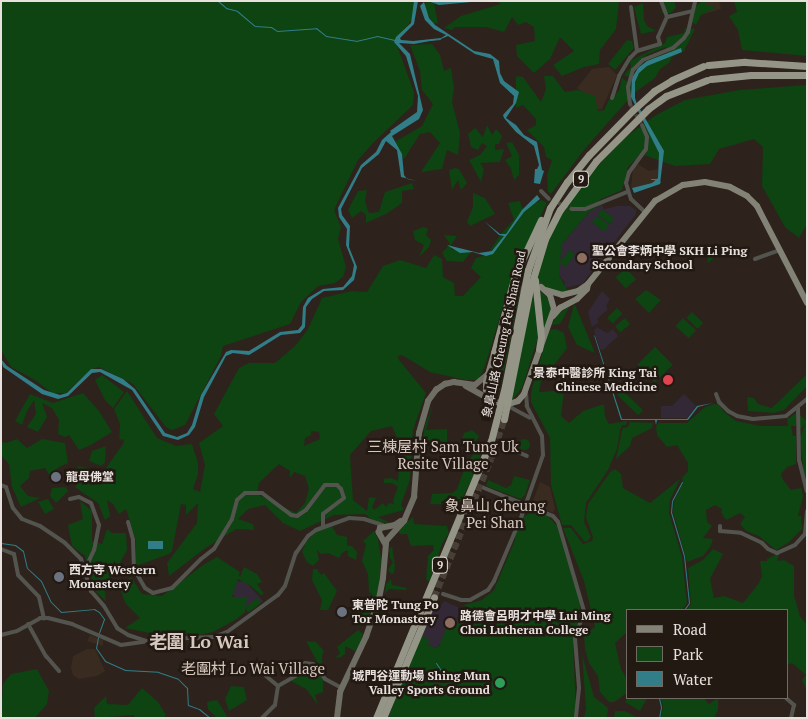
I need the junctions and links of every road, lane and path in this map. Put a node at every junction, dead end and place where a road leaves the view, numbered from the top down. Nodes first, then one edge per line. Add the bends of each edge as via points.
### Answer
1 (661, 1) edge
2 (694, 1) edge
3 (630, 7) dead end
4 (692, 11) junction
5 (667, 17) junction
6 (660, 44) junction
7 (665, 50) junction
8 (637, 51) junction
9 (807, 66) edge
10 (807, 75) edge
11 (612, 98) dead end
12 (630, 104) tunnel mouth
13 (642, 125) tunnel mouth
14 (541, 191) dead end
15 (627, 192) junction
16 (549, 199) tunnel mouth
17 (550, 208) junction
18 (572, 209) tunnel mouth
19 (645, 212) junction
20 (780, 250) junction
21 (755, 259) dead end
22 (536, 269) junction
23 (588, 284) junction
24 (513, 299) tunnel mouth
25 (807, 303) edge
26 (552, 316) junction
27 (539, 349) junction
28 (494, 353) junction
29 (488, 374) junction
30 (462, 384) junction
31 (526, 389) junction
32 (716, 394) dead end
33 (806, 398) edge
34 (496, 402) junction
35 (510, 405) junction
36 (798, 408) junction
37 (504, 419) tunnel mouth
38 (532, 420) junction
39 (513, 450) dead end
40 (527, 456) dead end
41 (3, 486) edge
42 (484, 488) dead end
43 (807, 491) edge
44 (70, 500) dead end
45 (526, 506) junction
46 (807, 511) edge
47 (407, 514) junction
48 (368, 520) junction
49 (128, 522) dead end
50 (323, 526) junction
51 (386, 526) junction
52 (720, 526) dead end
53 (380, 535) junction
54 (390, 536) junction
55 (1, 548) edge
56 (385, 549) junction
57 (84, 571) junction
58 (443, 594) dead end
59 (434, 597) tunnel mouth
60 (44, 618) junction
61 (28, 624) junction
62 (1, 636) edge
63 (147, 641) junction
64 (59, 671) dead end
65 (266, 676) dead end
66 (278, 686) junction
67 (342, 688) junction
68 (787, 699) edge
69 (262, 718) edge
70 (337, 718) edge
71 (376, 718) edge
72 (383, 718) edge
73 (576, 718) edge
74 (791, 718) edge

1 - 5 street
2 - 4 street
3 - 8 street
4 - 5 street
4 - 7 street via 687,35 676,46
5 - 6 street via 658,37
6 - 7 street
6 - 8 street
7 - 12 street via 646,58 633,70 628,87
8 - 11 street via 622,69
9 - 17 highway, 象鼻山路 Cheung Pei Shan Road / 9 via 745,62 706,66 678,76 649,96 620,123 575,171
10 - 22 highway, 象鼻山路 Cheung Pei Shan Road / 9 via 709,79 684,87 654,104 588,170 565,202 545,239
13 - 15 street via 648,143 627,176
14 - 16 street
15 - 18 street via 585,209
15 - 19 street
17 - 28 highway via 515,275
17 - 71 highway, 象鼻山路 Cheung Pei Shan Road / 9 via 528,270 491,441
19 - 20 main road via 655,201 682,185 698,182 725,185 747,196 757,206
19 - 23 main road
20 - 21 street
20 - 25 main road
22 - 27 highway
22 - 37 highway, 象鼻山路 Cheung Pei Shan Road / 9
23 - 26 main road via 580,295
23 - 26 main road via 566,295 543,289 554,303
24 - 28 main road
26 - 27 main road
27 - 31 main road
28 - 29 main road
29 - 30 street via 478,384
29 - 34 main road via 486,390
30 - 34 street
30 - 47 street via 440,386 428,401 419,433 414,497
31 - 35 main road
31 - 38 street
32 - 36 street via 728,411 747,418 778,418
33 - 36 street
34 - 35 main road
35 - 38 street
36 - 43 street via 798,460
38 - 45 street via 542,436 544,455
39 - 40 street
41 - 57 street via 15,513 65,543 81,559
42 - 45 street
44 - 57 street via 79,497 90,503 99,525 94,550
45 - 58 street via 488,590 470,600
45 - 73 street via 555,518 584,611 575,639 579,688
46 - 52 street via 805,534 795,545 780,552 772,551 762,542 741,533 720,531
47 - 51 street via 396,524
47 - 54 street
48 - 50 street via 349,518
48 - 51 street
48 - 53 street
49 - 50 street via 133,540 134,569 146,591 156,593 172,588 214,549 232,520 237,500 245,493 262,493 297,516 306,510 325,485 337,485 344,498 323,514
50 - 63 street via 308,536 297,551 285,586 278,594 227,632 207,638
51 - 53 street via 380,529
51 - 54 street via 391,529
53 - 54 street
53 - 56 street
54 - 56 street
55 - 60 street via 14,554 18,575 39,597
56 - 67 street via 383,584 376,608 359,655
57 - 63 street via 92,592 117,628
59 - 72 highway
60 - 61 street
60 - 63 street via 72,624 122,645
61 - 62 street
61 - 64 street via 43,652
65 - 66 street
66 - 67 street via 295,676 302,665 311,663 325,679
66 - 69 street via 275,705
67 - 70 street
68 - 74 street via 794,705

